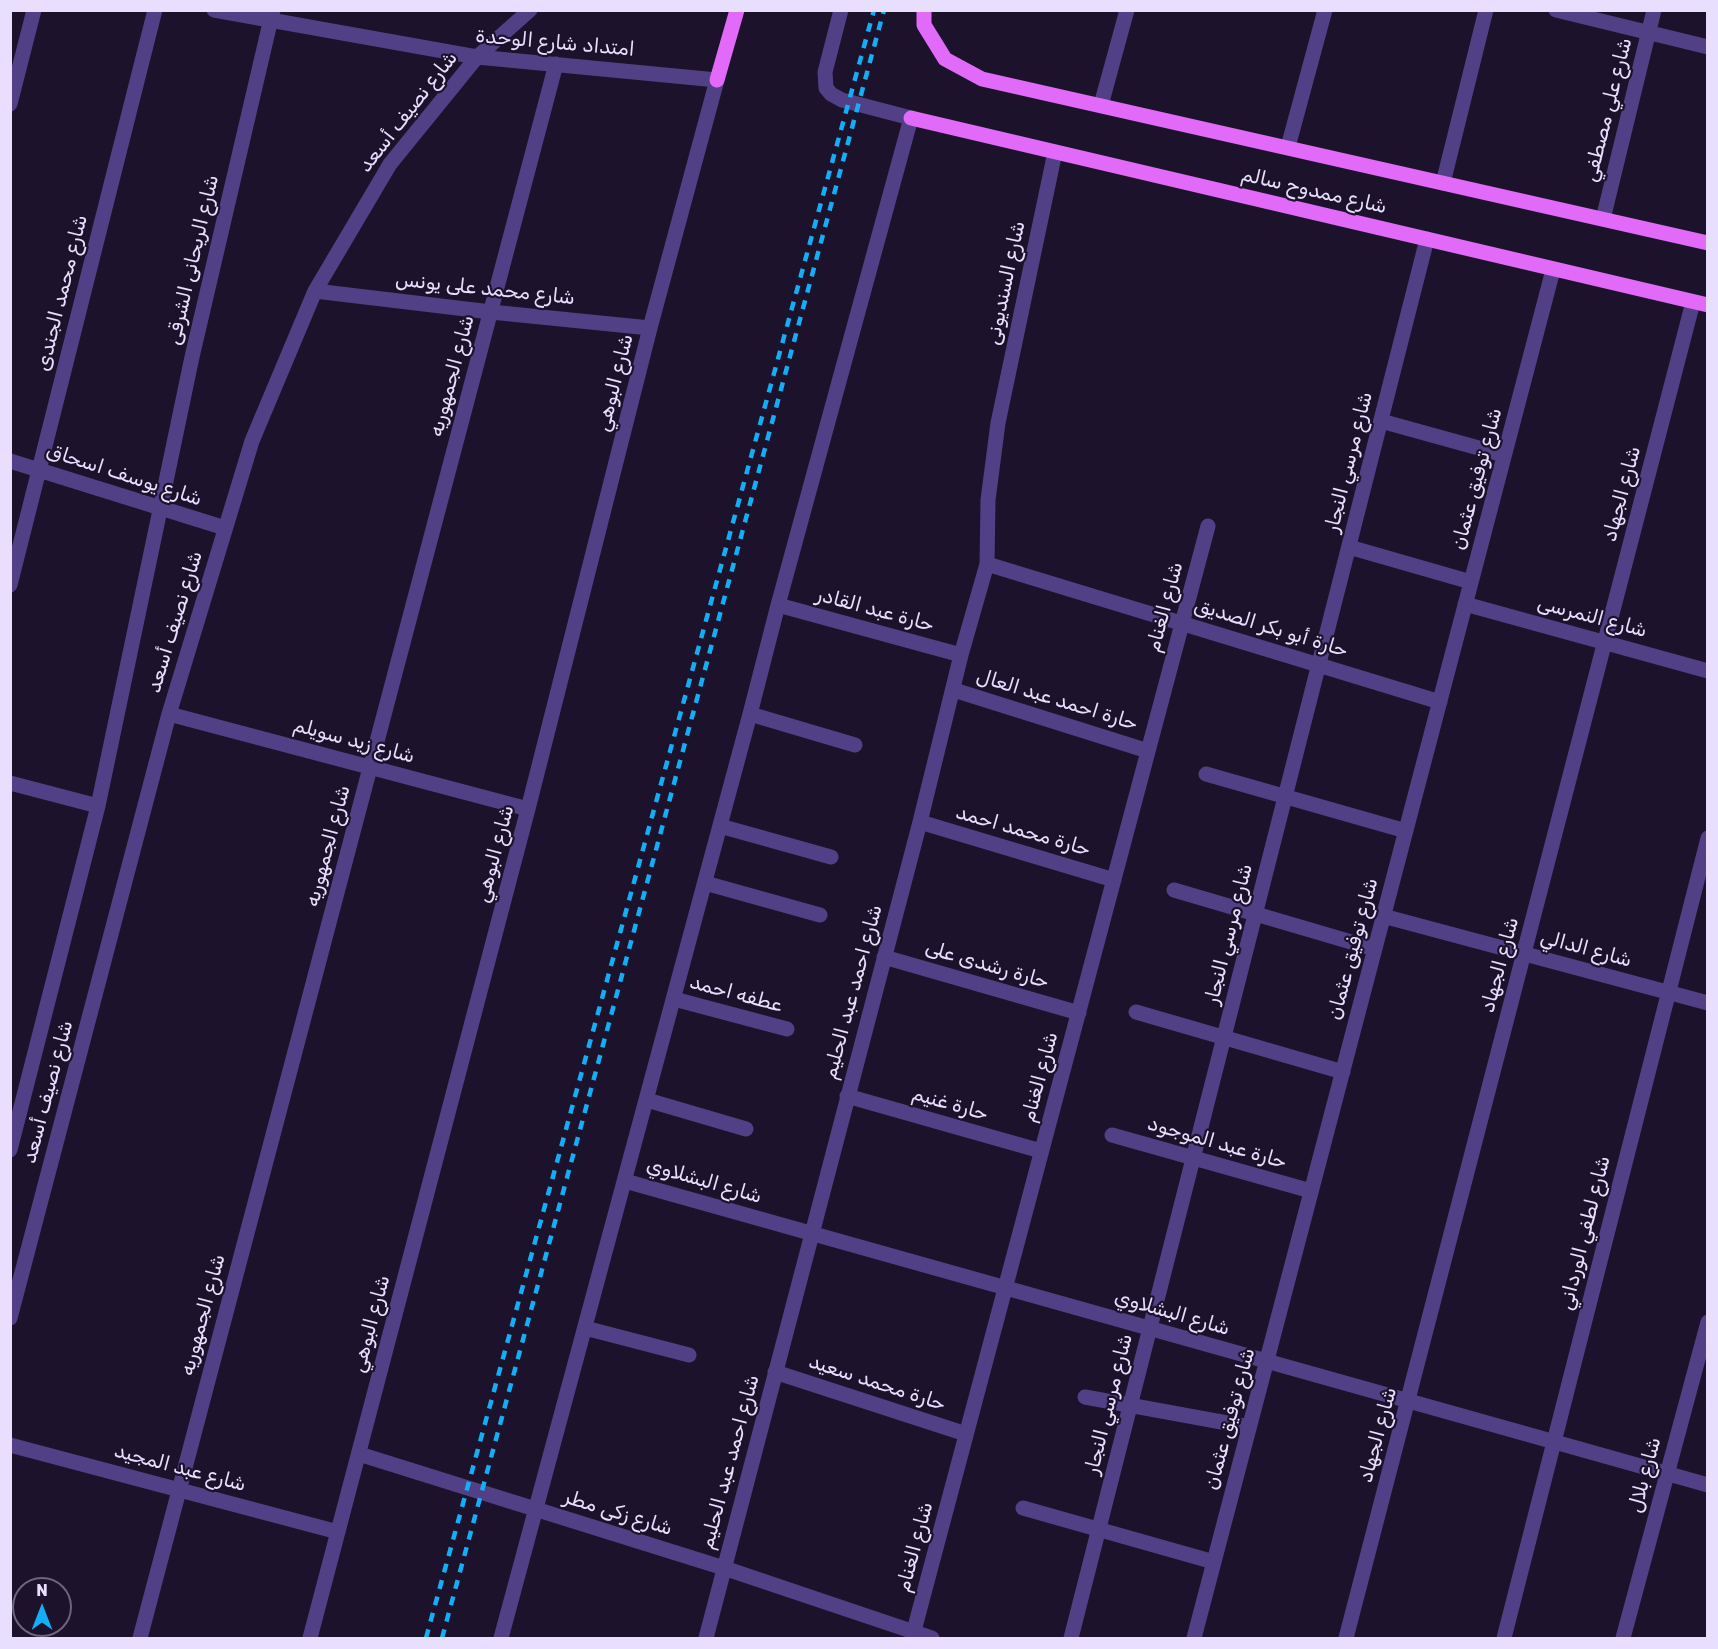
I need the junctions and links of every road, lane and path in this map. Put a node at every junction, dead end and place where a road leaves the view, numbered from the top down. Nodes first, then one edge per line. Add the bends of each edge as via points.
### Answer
1 (34, 10) edge
2 (155, 10) edge
3 (214, 10) edge
4 (530, 10) edge
5 (737, 10) edge
6 (841, 10) edge
7 (924, 10) edge
8 (1127, 10) edge
9 (1325, 10) edge
10 (1486, 10) edge
11 (1556, 10) edge
12 (1654, 10) edge
13 (271, 16) edge
14 (1649, 33) junction
15 (1707, 47) edge
16 (477, 57) junction
17 (556, 64) junction
18 (717, 80) junction
19 (10, 104) edge
20 (1101, 105) junction
21 (911, 118) junction
22 (1288, 147) junction
23 (1055, 152) junction
24 (1443, 183) junction
25 (1603, 219) junction
26 (1427, 239) junction
27 (1707, 243) edge
28 (1553, 270) junction
29 (315, 291) junction
30 (1700, 303) edge
31 (491, 312) junction
32 (650, 328) junction
33 (1381, 421) junction
34 (998, 423) joint
35 (1504, 455) junction
36 (10, 461) edge
37 (39, 470) junction
38 (161, 509) junction
39 (1208, 526) dead end
40 (225, 528) junction
41 (1349, 547) junction
42 (987, 564) junction
43 (1471, 582) junction
44 (10, 585) edge
45 (1465, 604) junction
46 (778, 605) junction
47 (1182, 622) junction
48 (1605, 643) junction
49 (961, 655) junction
50 (1319, 665) junction
51 (1707, 671) edge
52 (954, 690) junction
53 (1440, 702) junction
54 (169, 714) junction
55 (750, 714) junction
56 (855, 745) dead end
57 (1148, 750) junction
58 (370, 767) junction
59 (1206, 774) dead end
60 (10, 783) edge
61 (1286, 795) junction
62 (98, 806) junction
63 (528, 809) junction
64 (920, 822) junction
65 (720, 826) junction
66 (1406, 831) junction
67 (1707, 838) edge
68 (831, 857) dead end
69 (1114, 880) junction
70 (705, 883) junction
71 (1174, 890) dead end
72 (1256, 914) junction
73 (820, 915) dead end
74 (1383, 916) junction
75 (1375, 949) junction
76 (1524, 954) junction
77 (884, 957) junction
78 (1668, 992) junction
79 (674, 999) junction
80 (1707, 1003) edge
81 (1136, 1012) dead end
82 (1079, 1013) junction
83 (787, 1029) dead end
84 (1224, 1038) junction
85 (1343, 1072) junction
86 (847, 1096) junction
87 (647, 1100) junction
88 (746, 1129) dead end
89 (1112, 1135) dead end
90 (10, 1150) edge
91 (1041, 1151) junction
92 (1194, 1158) junction
93 (625, 1181) junction
94 (1311, 1191) junction
95 (812, 1233) junction
96 (1005, 1287) junction
97 (10, 1318) edge
98 (1707, 1322) edge
99 (585, 1328) junction
100 (1151, 1328) junction
101 (689, 1355) dead end
102 (1267, 1361) junction
103 (775, 1372) junction
104 (1085, 1397) dead end
105 (1408, 1401) junction
106 (1131, 1404) junction
107 (1249, 1427) junction
108 (966, 1434) junction
109 (1554, 1442) junction
110 (10, 1445) edge
111 (359, 1454) junction
112 (1667, 1474) junction
113 (1707, 1485) edge
114 (179, 1488) junction
115 (1023, 1508) dead end
116 (536, 1509) junction
117 (1099, 1530) junction
118 (338, 1532) junction
119 (1214, 1562) junction
120 (724, 1568) junction
121 (913, 1635) edge
122 (140, 1638) edge
123 (310, 1638) edge
124 (501, 1638) edge
125 (706, 1638) edge
126 (932, 1638) edge
127 (1071, 1638) edge
128 (1194, 1638) edge
129 (1346, 1638) edge
130 (1504, 1638) edge
131 (1623, 1638) edge

1 - 19 street
2 - 37 street, شارع محمد الجندى
3 - 13 street, امتداد شارع الوحدة
4 - 16 street, شارع نصيف أسعد
5 - 18 main road
6 - 21 street via 825,72 825,88 842,100
7 - 20 main road, شارع ممدوح سالم via 924,25 945,59 982,79
8 - 20 street
9 - 22 street
10 - 24 street
11 - 14 street
12 - 14 street, شارع علي مصطفي
13 - 16 street, امتداد شارع الوحدة
13 - 38 street, شارع الريحانى الشرقى
14 - 15 street
14 - 25 street, شارع علي مصطفي
16 - 17 street, امتداد شارع الوحدة
16 - 29 street, شارع نصيف أسعد via 390,164
17 - 18 street, امتداد شارع الوحدة
17 - 31 street, شارع الجمهوريه
18 - 32 street, شارع البوهي
20 - 22 main road, شارع ممدوح سالم
21 - 23 main road, شارع ممدوح سالم
21 - 46 street
22 - 24 main road, شارع ممدوح سالم
23 - 26 main road, شارع ممدوح سالم
23 - 34 street, شارع السنديونى
24 - 25 main road, شارع ممدوح سالم
25 - 27 main road, شارع ممدوح سالم
26 - 28 main road, شارع ممدوح سالم
26 - 33 street, شارع مرسي النجار
28 - 30 main road, شارع ممدوح سالم
28 - 35 street, شارع توفيق عثمان
29 - 31 street, شارع محمد على يونس
29 - 40 street, شارع نصيف أسعد via 252,441
30 - 48 street, شارع الجهاد
31 - 32 street, شارع محمد على يونس
31 - 58 street, شارع الجمهوريه
32 - 63 street, شارع البوهي
33 - 35 street
33 - 41 street, شارع مرسي النجار
34 - 42 street, شارع احمد عبد الحليم via 988,500
35 - 43 street, شارع توفيق عثمان
36 - 37 street, شارع يوسف اسحاق
37 - 38 street, شارع يوسف اسحاق
37 - 44 street, شارع محمد الجندى
38 - 40 street, شارع يوسف اسحاق
38 - 62 street, شارع نصيف أسعد
39 - 47 street, شارع الغنام
40 - 54 street, شارع نصيف أسعد
41 - 43 street
41 - 50 street, شارع مرسي النجار
42 - 47 street, حارة أبو بكر الصديق
42 - 49 street, شارع احمد عبد الحليم
43 - 45 street, شارع توفيق عثمان
45 - 48 street, شارع النمرسى
45 - 53 street, شارع توفيق عثمان
46 - 49 street, حارة عبد القادر
46 - 55 street
47 - 50 street, حارة أبو بكر الصديق
47 - 57 street, شارع الغنام
48 - 51 street, شارع النمرسى
48 - 76 street, شارع الجهاد
49 - 52 street, شارع احمد عبد الحليم
50 - 53 street, حارة أبو بكر الصديق
50 - 61 street, شارع مرسي النجار
52 - 57 street, حارة احمد عبد العال
52 - 64 street, شارع احمد عبد الحليم
53 - 66 street, شارع توفيق عثمان
54 - 58 street, شارع زيد سويلم
54 - 97 street, شارع نصيف أسعد
55 - 56 street
55 - 65 street
57 - 69 street, شارع الغنام
58 - 63 street, شارع زيد سويلم
58 - 114 street, شارع الجمهوريه
59 - 61 street
60 - 62 street
61 - 66 street
61 - 72 street, شارع مرسي النجار
62 - 90 street, شارع نصيف أسعد
63 - 111 street, شارع البوهي
64 - 69 street, حارة محمد احمد
64 - 77 street, شارع احمد عبد الحليم
65 - 68 street
65 - 70 street
66 - 74 street, شارع توفيق عثمان
67 - 78 street, شارع لطفي الورداني
69 - 82 street, شارع الغنام
70 - 73 street
70 - 79 street
71 - 72 street
72 - 75 street
72 - 84 street, شارع مرسي النجار
74 - 75 street, شارع توفيق عثمان
74 - 76 street, شارع الدالي
75 - 85 street, شارع توفيق عثمان
76 - 78 street, شارع الدالي
76 - 105 street, شارع الجهاد
77 - 82 street, حارة رشدى على
77 - 86 street, شارع احمد عبد الحليم
78 - 80 street, شارع الدالي
78 - 109 street, شارع لطفي الورداني
79 - 83 street, عطفه احمد
79 - 87 street
81 - 84 street
82 - 91 street, شارع الغنام
84 - 85 street
84 - 92 street, شارع مرسي النجار
85 - 94 street, شارع توفيق عثمان
86 - 91 street, حارة غنيم
86 - 95 street, شارع احمد عبد الحليم
87 - 88 street
87 - 93 street
89 - 92 street, حارة عبد الموجود
91 - 96 street, شارع الغنام
92 - 94 street, حارة عبد الموجود
92 - 100 street, شارع مرسي النجار
93 - 95 street, شارع البشلاوي
93 - 99 street
94 - 102 street, شارع توفيق عثمان
95 - 96 street, شارع البشلاوي
95 - 103 street, شارع احمد عبد الحليم
96 - 100 street, شارع البشلاوي
96 - 108 street, شارع الغنام
98 - 112 street, شارع بلال
99 - 101 street
99 - 116 street
100 - 102 street, شارع البشلاوي
100 - 106 street, شارع مرسي النجار
102 - 105 street, شارع البشلاوي
102 - 107 street, شارع توفيق عثمان
103 - 108 street, حارة محمد سعيد
103 - 120 street, شارع احمد عبد الحليم
104 - 106 street
105 - 109 street, شارع البشلاوي
105 - 129 street, شارع الجهاد
106 - 107 street
106 - 117 street, شارع مرسي النجار
107 - 119 street, شارع توفيق عثمان
108 - 121 street, شارع الغنام
109 - 112 street, شارع البشلاوي
109 - 130 street, شارع لطفي الورداني
110 - 114 street, شارع عبد المجيد
111 - 116 street, شارع زكى مطر
111 - 118 street, شارع البوهي
112 - 113 street, شارع البشلاوي
112 - 131 street, شارع بلال
114 - 118 street, شارع عبد المجيد
114 - 122 street, شارع الجمهوريه
115 - 117 street
116 - 120 street, شارع زكى مطر
116 - 124 street
117 - 119 street
117 - 127 street, شارع مرسي النجار
118 - 123 street, شارع البوهي
119 - 128 street, شارع توفيق عثمان
120 - 121 street, شارع زكى مطر
120 - 125 street, شارع احمد عبد الحليم
121 - 126 street, شارع زكى مطر

